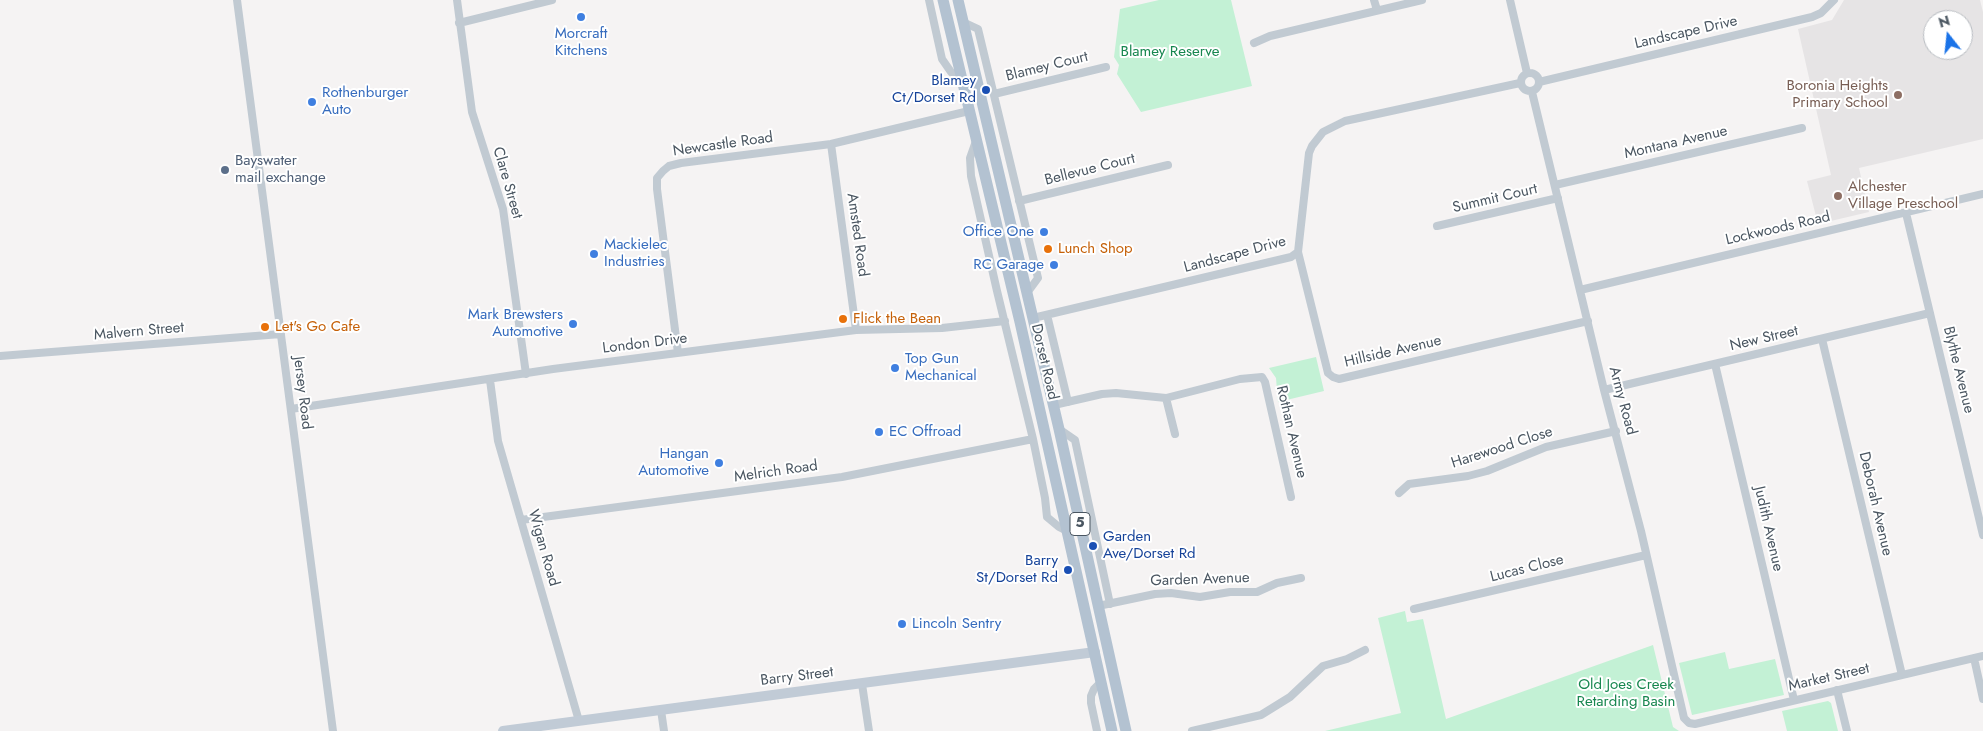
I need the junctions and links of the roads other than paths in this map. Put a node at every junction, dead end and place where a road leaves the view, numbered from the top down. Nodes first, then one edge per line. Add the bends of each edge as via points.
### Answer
1 (236, 0) edge
2 (457, 0) edge
3 (552, 0) edge
4 (929, 0) edge
5 (943, 0) edge
6 (958, 0) edge
7 (1374, 0) edge
8 (1422, 0) edge
9 (1510, 0) edge
10 (1834, 0) edge
11 (1377, 10) junction
12 (963, 22) junction
13 (460, 23) junction
14 (1254, 43) dead end
15 (1106, 67) dead end
16 (1527, 73) junction
17 (963, 82) junction
18 (1539, 82) junction
19 (1520, 83) junction
20 (1532, 92) junction
21 (994, 94) junction
22 (969, 112) junction
23 (1802, 128) dead end
24 (976, 139) junction
25 (831, 144) junction
26 (996, 162) junction
27 (1168, 165) dead end
28 (1014, 183) junction
29 (1555, 185) junction
30 (1983, 194) edge
31 (1558, 198) junction
32 (1019, 201) junction
33 (1906, 213) junction
34 (1437, 226) dead end
35 (1298, 252) junction
36 (1580, 290) junction
37 (1027, 293) junction
38 (1930, 313) junction
39 (1047, 315) junction
40 (1033, 318) junction
41 (1005, 321) junction
42 (1588, 321) junction
43 (1020, 322) junction
44 (856, 330) junction
45 (281, 334) junction
46 (1822, 339) junction
47 (678, 353) junction
48 (0, 356) edge
49 (1715, 364) junction
50 (526, 374) junction
51 (490, 380) junction
52 (1604, 390) junction
53 (1166, 398) junction
54 (1068, 402) junction
55 (1054, 406) junction
56 (290, 409) junction
57 (1059, 429) junction
58 (1616, 431) junction
59 (1175, 434) dead end
60 (1033, 439) junction
61 (1399, 492) dead end
62 (1291, 497) dead end
63 (521, 520) junction
64 (1080, 522) junction
65 (1067, 531) junction
66 (1983, 534) edge
67 (1646, 555) junction
68 (1302, 578) dead end
69 (1104, 605) junction
70 (1414, 610) dead end
71 (1108, 649) junction
72 (1365, 650) dead end
73 (1095, 652) junction
74 (1983, 656) edge
75 (1974, 658) junction
76 (1902, 675) junction
77 (1101, 682) junction
78 (862, 684) junction
79 (1837, 690) junction
80 (1983, 698) edge
81 (1794, 700) junction
82 (661, 710) junction
83 (1684, 718) joint
84 (579, 721) junction
85 (333, 731) edge
86 (503, 731) edge
87 (664, 731) edge
88 (868, 731) edge
89 (1097, 731) edge
90 (1112, 731) edge
91 (1126, 731) edge
92 (1192, 731) edge
93 (1847, 731) edge

1 - 45 street, Jersey Road
2 - 13 street, Clare Street
3 - 13 street
4 - 17 street via 942,59
5 - 17 main road, Dorset Road / 5
6 - 12 main road, Dorset Road / 5
7 - 11 street
8 - 11 street
9 - 16 street
10 - 18 street, Landscape Drive via 1812,17
11 - 14 street via 1270,36
12 - 21 street via 978,29
12 - 26 main road, Dorset Road / 5
13 - 50 street, Clare Street via 472,112 503,209
15 - 21 street, Blamey Court
16 - 18 street via 1535,74
16 - 19 street
17 - 22 main road, Dorset Road / 5
18 - 20 street via 1538,88
19 - 20 street via 1524,90
19 - 35 street, Landscape Drive via 1345,121 1323,132 1309,153
20 - 29 street, Army Road
21 - 28 street
22 - 24 main road, Dorset Road / 5
22 - 25 street, Newcastle Road
23 - 29 street, Montana Avenue
24 - 41 street via 970,158 971,176
24 - 43 main road, Dorset Road / 5
25 - 44 street, Amsted Road
25 - 47 street, Newcastle Road via 669,166 657,178
26 - 28 street
26 - 37 main road, Dorset Road / 5
27 - 32 street, Bellevue Court
28 - 32 street
29 - 31 street, Army Road
30 - 33 street, Lockwoods Road
31 - 34 street, Summit Court
31 - 36 street, Army Road
32 - 37 street via 1038,278
33 - 36 street, Lockwoods Road
33 - 38 street, Blythe Avenue
35 - 39 street, Landscape Drive via 1291,258
35 - 42 street, Hillside Avenue via 1328,373 1339,379
36 - 42 street, Army Road
37 - 40 main road, Dorset Road / 5
38 - 46 street, New Street
38 - 66 street, Blythe Avenue
39 - 40 street, Landscape Drive
39 - 54 street
40 - 43 main road
40 - 55 main road, Dorset Road / 5
41 - 44 street, London Drive via 942,328
41 - 60 street
42 - 52 street, Army Road
43 - 65 main road, Dorset Road / 5
44 - 47 street, London Drive
45 - 48 street, Malvern Street
45 - 56 street, Jersey Road
46 - 49 street, New Street
46 - 76 street, Deborah Avenue
47 - 50 street, London Drive
49 - 52 street, New Street
49 - 81 street, Judith Avenue
50 - 51 street, London Drive
51 - 56 street, London Drive
51 - 63 street, Wigan Road via 498,441
52 - 58 street, Army Road
53 - 54 street, Rothan Avenue via 1116,393
53 - 59 street
53 - 62 street, Rothan Avenue via 1240,379 1262,377
54 - 55 street, Rothan Avenue
55 - 57 main road, Dorset Road / 5
56 - 85 street, Jersey Road
57 - 64 main road, Dorset Road / 5
57 - 69 street via 1075,440
58 - 61 street, Harewood Close via 1546,447 1468,476 1409,484
58 - 67 street, Army Road
60 - 63 street, Melrich Road via 842,477
60 - 65 street via 1047,517 1058,528
63 - 84 street, Wigan Road
64 - 65 main road
64 - 69 main road, Dorset Road / 5
65 - 73 main road, Dorset Road / 5
67 - 70 street, Lucas Close
67 - 83 street, Army Road
68 - 69 street, Garden Avenue via 1277,583 1257,592 1230,592 1210,597 1155,594
69 - 71 main road, Dorset Road / 5
71 - 73 main road
71 - 91 main road, Dorset Road / 5
72 - 92 street via 1323,666 1290,697 1261,715
73 - 77 main road, Dorset Road / 5
73 - 78 main road, Barry Street
74 - 75 street, Market Street
75 - 76 street, Market Street
75 - 80 street
76 - 79 street, Market Street
77 - 89 street via 1091,696
77 - 90 main road, Dorset Road / 5
78 - 82 main road, Barry Street
78 - 88 street
79 - 81 street, Market Street
79 - 93 street
81 - 83 street, Market Street via 1695,724
82 - 84 main road, Barry Street
82 - 87 street
84 - 86 main road, Barry Street

